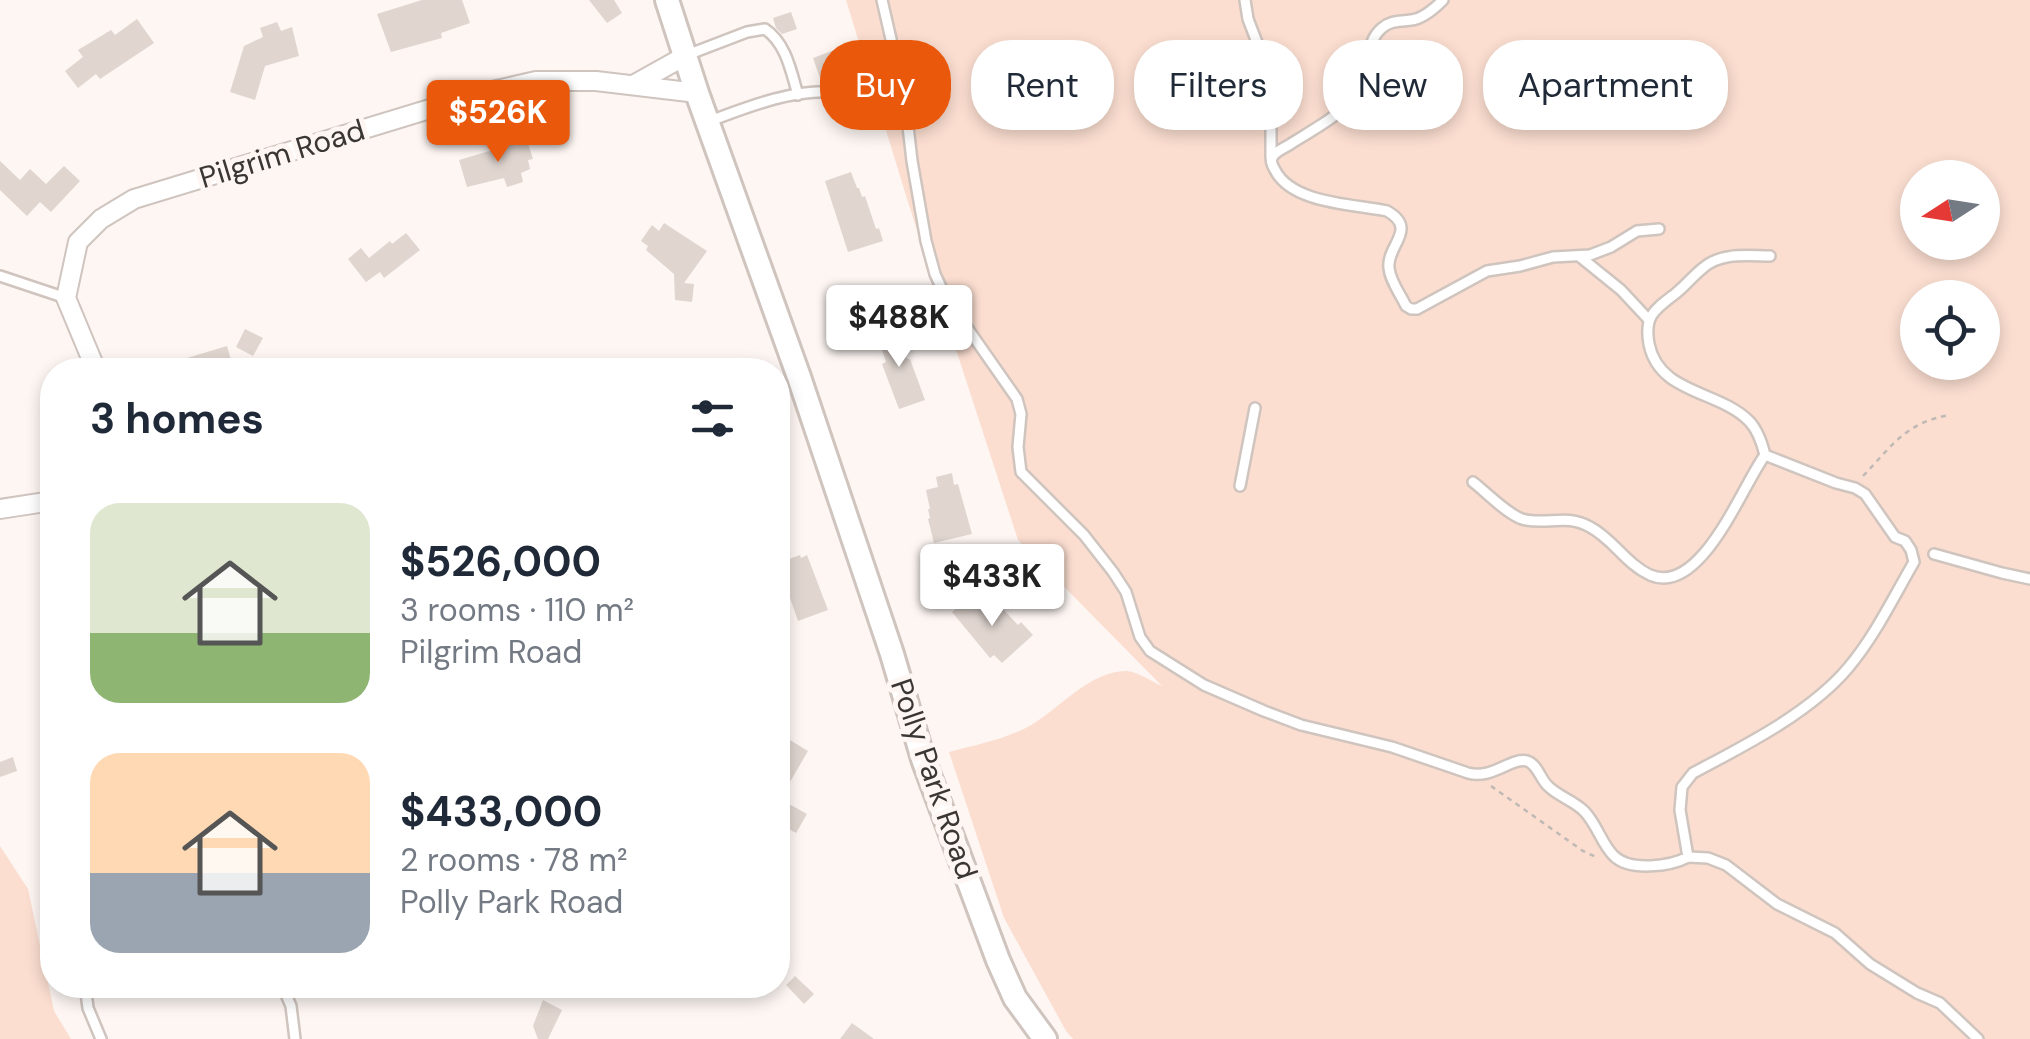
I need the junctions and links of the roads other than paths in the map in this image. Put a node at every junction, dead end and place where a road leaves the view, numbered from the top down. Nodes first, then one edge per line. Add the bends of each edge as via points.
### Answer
1 (667, 0) edge
2 (882, 0) edge
3 (1244, 0) edge
4 (1443, 0) edge
5 (891, 40) edge
6 (685, 56) junction
7 (632, 85) junction
8 (697, 92) junction
9 (820, 93) edge
10 (798, 94) junction
11 (708, 122) junction
12 (908, 130) edge
13 (1271, 160) junction
14 (1659, 229) dead end
15 (1579, 256) junction
16 (1770, 256) dead end
17 (0, 276) edge
18 (66, 298) junction
19 (1648, 320) junction
20 (91, 358) edge
21 (1254, 408) dead end
22 (1764, 455) junction
23 (1473, 482) dead end
24 (1240, 486) dead end
25 (40, 503) edge
26 (0, 509) edge
27 (1934, 554) dead end
28 (2030, 579) edge
29 (1688, 857) junction
30 (87, 998) edge
31 (288, 998) edge
32 (101, 1039) edge
33 (295, 1039) edge
34 (1045, 1039) edge
35 (1978, 1039) edge

1 - 6 street, Polly Park Road
2 - 5 lane
3 - 13 lane via 1271,80
4 - 13 lane via 1420,18 1378,31 1358,96
6 - 7 street
6 - 8 street, Polly Park Road
6 - 10 lane via 764,29 775,36
7 - 8 street, Pilgrim Road
7 - 18 street, Pilgrim Road via 536,81 479,94 134,199 78,242
8 - 11 street, Polly Park Road
9 - 10 lane
10 - 11 lane
11 - 34 street, Polly Park Road via 923,759 998,960
12 - 29 lane via 935,274 1017,399 1022,472 1107,563 1150,651 1204,686 1301,725 1392,746 1478,776 1528,761 1547,786 1590,816 1622,862 1659,866
13 - 15 lane via 1281,179 1300,192 1396,216 1400,237 1389,270 1411,309 1487,271
14 - 15 lane via 1638,230
15 - 19 lane
16 - 19 lane via 1711,262
17 - 18 lane
18 - 20 street
19 - 22 lane via 1653,359 1665,375 1743,416
21 - 24 lane
22 - 23 lane via 1710,549 1683,572 1663,577 1629,560 1584,523 1525,520
22 - 29 lane via 1865,494 1914,562 1881,623 1823,693 1692,773 1682,787 1680,810
25 - 26 street
27 - 28 lane
29 - 35 lane via 1726,865 1870,964 1940,1003
30 - 32 lane
31 - 33 lane

